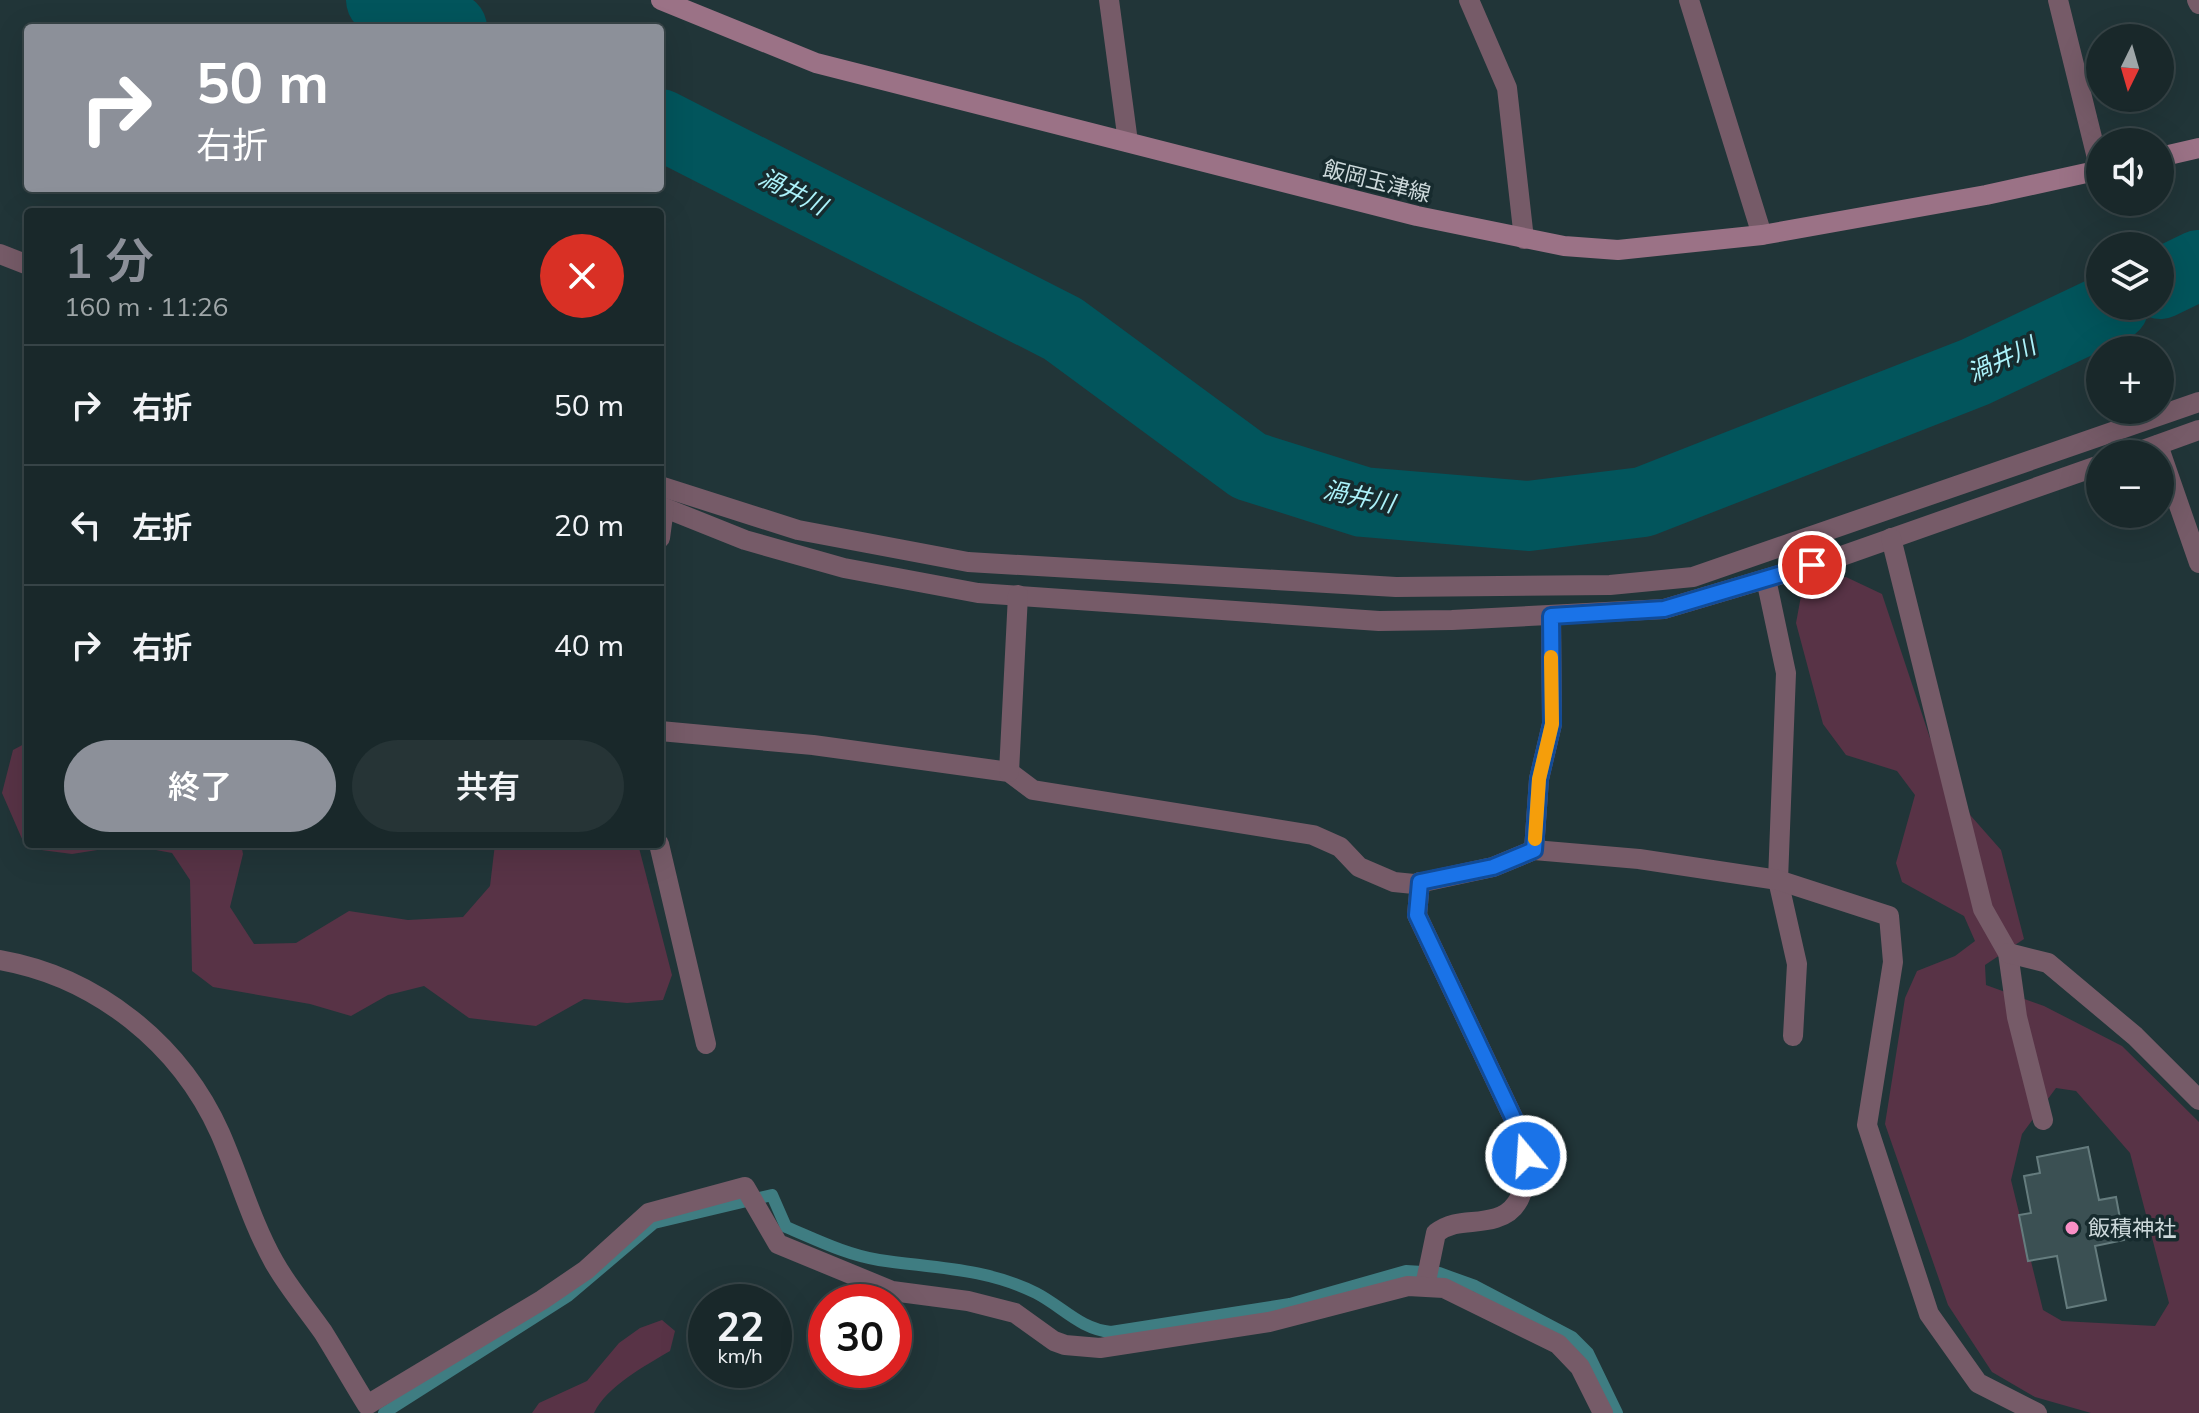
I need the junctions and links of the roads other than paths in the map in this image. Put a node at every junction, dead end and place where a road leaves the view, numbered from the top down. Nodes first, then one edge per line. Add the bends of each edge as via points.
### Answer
1 (661, 0) edge
2 (1109, 0) edge
3 (1469, 0) edge
4 (1689, 0) edge
5 (2058, 0) edge
6 (2090, 128) edge
7 (1128, 142) junction
8 (2199, 148) edge
9 (2174, 154) edge
10 (2086, 173) edge
11 (1762, 235) junction
12 (1524, 239) junction
13 (0, 254) edge
14 (24, 263) edge
15 (2199, 402) edge
16 (2199, 430) edge
17 (2172, 440) edge
18 (2086, 470) edge
19 (664, 487) edge
20 (2174, 491) edge
21 (664, 508) edge
22 (1891, 538) junction
23 (2199, 563) edge
24 (1766, 579) junction
25 (1018, 595) junction
26 (1551, 616) junction
27 (664, 731) edge
28 (1009, 772) junction
29 (660, 848) edge
30 (1534, 850) junction
31 (1778, 880) junction
32 (1420, 882) junction
33 (2008, 953) junction
34 (0, 960) edge
35 (1793, 1036) dead end
36 (706, 1044) dead end
37 (2199, 1100) edge
38 (2043, 1120) dead end
39 (1425, 1286) junction
40 (1603, 1413) edge
41 (2037, 1413) edge

1 - 7 main road, 飯岡玉津線 via 816,63
2 - 7 street
3 - 12 street via 1507,88
4 - 11 street
5 - 6 street
7 - 12 main road, 飯岡玉津線
8 - 9 main road
10 - 11 main road, 飯岡玉津線
11 - 12 main road, 飯岡玉津線 via 1618,250
13 - 14 street
15 - 19 street via 1693,577 1610,585 1396,587 968,562 798,530
16 - 17 street
18 - 22 street
20 - 23 street
21 - 25 street via 745,540 844,568 978,593
22 - 24 street
22 - 33 street via 1983,909
24 - 26 street via 1664,609
24 - 31 street via 1786,673
25 - 26 street via 1379,621
25 - 28 street
26 - 30 street via 1552,724 1539,779
27 - 28 street
28 - 32 street via 1033,790 1313,835 1340,847 1359,867 1394,882
29 - 36 street
30 - 31 street
30 - 32 street via 1493,867
31 - 35 street via 1797,964
31 - 41 street via 1889,916 1893,962 1867,1125 1929,1314 1978,1383
32 - 39 street via 1417,915 1519,1130 1526,1156 1525,1182 1514,1207 1497,1218 1448,1224 1436,1233
33 - 37 street via 2048,963 2135,1036
33 - 38 street via 2017,1017
34 - 39 street via 36,966 75,982 175,1058 221,1134 275,1264 367,1405 586,1270 649,1213 745,1187 778,1244 872,1285 1015,1313 1065,1345 1100,1348 1269,1322
39 - 40 street via 1444,1288 1558,1344 1580,1367

